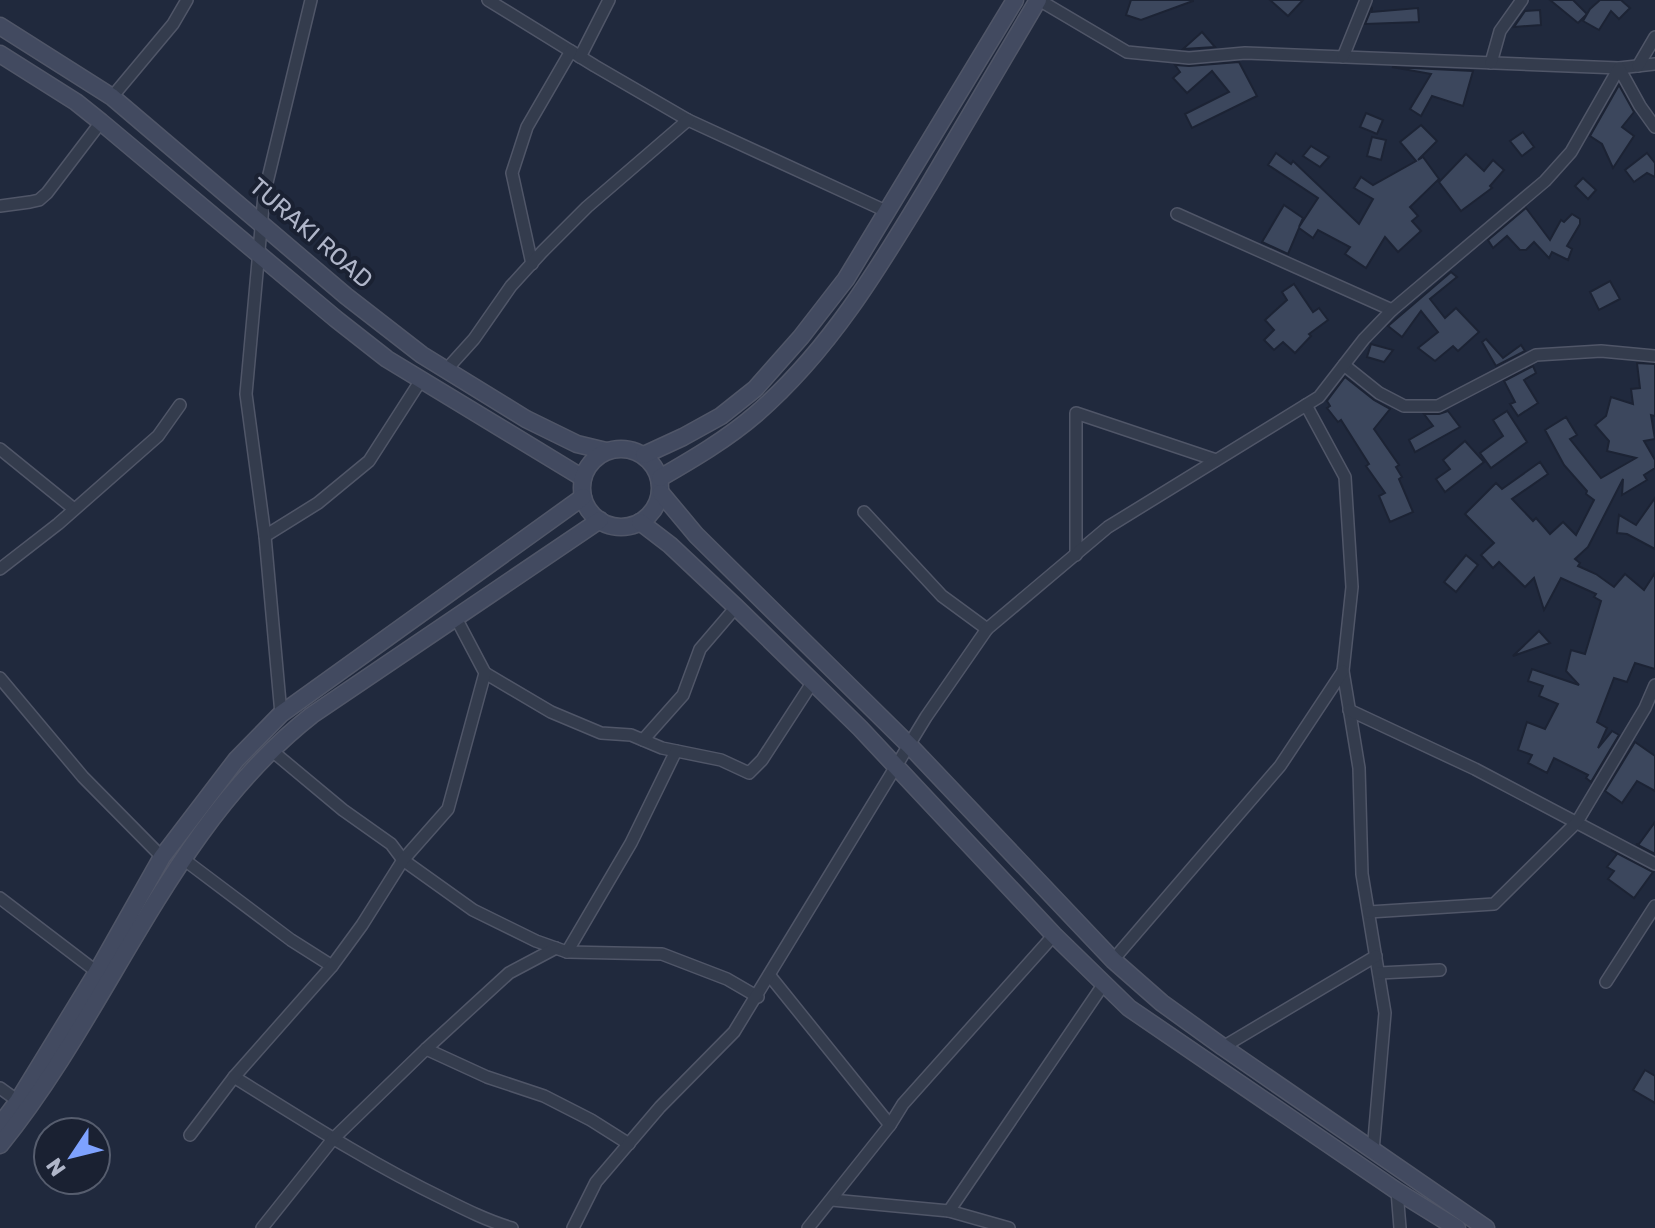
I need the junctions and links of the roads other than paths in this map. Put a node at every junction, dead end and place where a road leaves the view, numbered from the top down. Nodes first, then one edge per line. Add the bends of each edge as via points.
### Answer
1 (187, 0) edge
2 (311, 0) edge
3 (488, 0) edge
4 (609, 0) edge
5 (1015, 0) edge
6 (1038, 0) edge
7 (1366, 0) edge
8 (1522, 0) edge
9 (0, 26) edge
10 (1655, 37) edge
11 (0, 54) edge
12 (575, 54) junction
13 (1343, 57) junction
14 (1491, 63) junction
15 (1655, 64) edge
16 (1638, 66) junction
17 (1619, 68) junction
18 (112, 97) junction
19 (688, 120) junction
20 (101, 122) junction
21 (1655, 127) edge
22 (0, 206) edge
23 (888, 212) junction
24 (1177, 214) dead end
25 (261, 221) junction
26 (257, 253) junction
27 (532, 264) junction
28 (1392, 310) junction
29 (1655, 356) edge
30 (1344, 365) junction
31 (446, 370) junction
32 (421, 380) junction
33 (180, 405) dead end
34 (1306, 405) junction
35 (0, 449) edge
36 (606, 451) junction
37 (644, 455) junction
38 (1216, 460) junction
39 (583, 478) junction
40 (660, 485) junction
41 (583, 497) junction
42 (74, 509) junction
43 (864, 512) dead end
44 (600, 520) junction
45 (640, 522) junction
46 (265, 536) junction
47 (1076, 555) junction
48 (0, 569) edge
49 (736, 607) junction
50 (456, 618) junction
51 (987, 629) junction
52 (1343, 671) junction
53 (485, 673) junction
54 (0, 678) edge
55 (812, 683) junction
56 (1655, 685) edge
57 (1349, 710) junction
58 (281, 714) junction
59 (643, 740) junction
60 (910, 746) junction
61 (271, 750) junction
62 (676, 751) junction
63 (895, 768) junction
64 (1577, 822) junction
65 (162, 857) junction
66 (182, 858) junction
67 (403, 860) junction
68 (1655, 864) edge
69 (0, 898) edge
70 (1655, 906) edge
71 (1369, 912) junction
72 (1054, 935) junction
73 (562, 950) junction
74 (1376, 956) junction
75 (1113, 960) junction
76 (332, 966) junction
77 (1440, 970) dead end
78 (97, 972) junction
79 (1379, 973) junction
80 (770, 976) junction
81 (1606, 982) dead end
82 (1103, 985) junction
83 (758, 997) junction
84 (1223, 1047) junction
85 (426, 1049) junction
86 (234, 1077) junction
87 (0, 1088) edge
88 (18, 1101) junction
89 (0, 1125) edge
90 (890, 1125) junction
91 (190, 1135) dead end
92 (333, 1139) junction
93 (629, 1144) junction
94 (0, 1145) edge
95 (1373, 1151) junction
96 (1397, 1191) junction
97 (832, 1200) junction
98 (949, 1211) junction
99 (262, 1228) edge
100 (512, 1228) edge
101 (573, 1228) edge
102 (808, 1228) edge
103 (1009, 1228) edge
104 (1400, 1228) edge
105 (1457, 1228) edge
106 (1486, 1228) edge

1 - 18 street
2 - 25 street
3 - 12 street
4 - 12 street
5 - 23 main road
6 - 13 street via 1127,52 1189,58 1245,53
6 - 40 main road via 874,276 834,332 754,416
7 - 13 street
8 - 14 street via 1500,31
9 - 18 main road, TURAKI ROAD
10 - 16 street
11 - 20 main road
12 - 19 street
12 - 27 street via 527,127 512,173
13 - 14 street
14 - 17 street
15 - 16 street
16 - 17 street
17 - 21 street
17 - 28 street via 1571,152 1545,181
18 - 25 main road, TURAKI ROAD
19 - 23 street
19 - 27 street via 587,207
20 - 22 street via 39,200
20 - 26 main road
23 - 37 main road via 846,279 755,389 721,416
24 - 28 street
25 - 26 street
25 - 31 main road, TURAKI ROAD via 346,296
26 - 32 main road via 356,335
26 - 46 street via 246,394
27 - 31 street
28 - 30 street
29 - 30 street via 1601,351 1536,355 1438,406 1404,406
30 - 34 street
31 - 36 main road, TURAKI ROAD via 526,419 577,444
32 - 39 main road
32 - 46 street via 369,461 318,503
33 - 42 street via 158,436
34 - 38 street
34 - 52 street via 1345,477 1352,587
35 - 42 street
36 - 37 main road via 625,448
36 - 39 main road via 591,462
37 - 40 main road
38 - 47 street via 1108,527
38 - 47 street via 1076,413
39 - 41 main road
40 - 45 main road via 654,510
40 - 60 main road via 696,535
41 - 44 main road
41 - 58 main road
42 - 48 street
43 - 51 street via 942,596
44 - 45 main road via 620,527
44 - 50 main road
45 - 49 main road
46 - 58 street
47 - 51 street
49 - 55 main road
49 - 59 street via 700,649 683,695
50 - 53 street
50 - 61 main road via 312,715
51 - 60 street
52 - 57 street
52 - 75 street via 1280,766
53 - 59 street via 551,712 601,733
53 - 67 street via 448,809
54 - 65 street via 83,777
55 - 62 street via 749,773 721,760
55 - 63 main road
56 - 64 street
57 - 64 street
57 - 71 street via 1359,768 1362,874
58 - 65 main road via 236,760
59 - 62 street
60 - 63 street
60 - 75 main road
61 - 66 main road
61 - 67 street via 391,844
62 - 73 street via 631,843
63 - 72 main road
63 - 80 street
64 - 68 street
64 - 71 street via 1494,904
65 - 78 main road
66 - 76 street
66 - 94 main road via 50,1079
67 - 73 street via 473,910
67 - 76 street
69 - 78 street
70 - 81 street
71 - 74 street
72 - 82 main road
72 - 90 street
73 - 83 street via 662,954
73 - 85 street via 509,973
74 - 79 street
74 - 84 street
75 - 84 main road
76 - 86 street
77 - 79 street
78 - 88 main road
79 - 95 street via 1385,1013
80 - 83 street
80 - 90 street
82 - 96 main road
82 - 98 street
83 - 93 street via 734,1032
84 - 95 main road
85 - 92 street
85 - 93 street via 544,1096
86 - 91 street
86 - 92 street
87 - 88 street
88 - 89 main road
90 - 97 street
92 - 99 street
92 - 100 street via 415,1185
93 - 101 street via 596,1182
95 - 106 main road
96 - 104 street
96 - 105 main road
97 - 98 street
97 - 102 street
98 - 103 street

